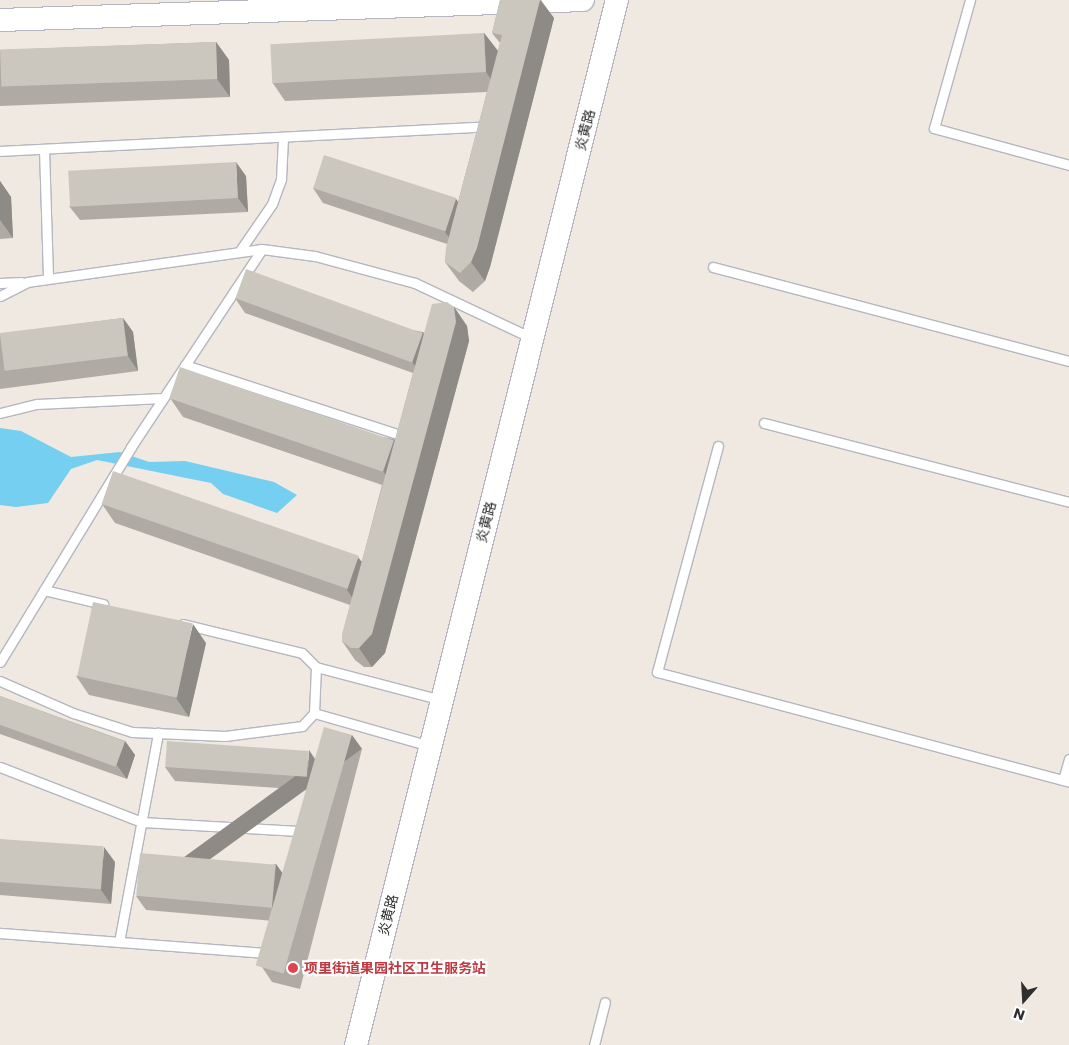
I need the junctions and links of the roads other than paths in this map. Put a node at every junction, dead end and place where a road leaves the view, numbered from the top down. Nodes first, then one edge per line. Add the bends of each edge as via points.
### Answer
1 (583, 0) edge
2 (617, 0) edge
3 (970, 0) edge
4 (0, 20) edge
5 (489, 126) edge
6 (283, 138) junction
7 (44, 149) junction
8 (0, 151) edge
9 (1069, 165) edge
10 (262, 249) junction
11 (239, 252) junction
12 (713, 266) dead end
13 (48, 278) junction
14 (26, 282) junction
15 (0, 283) edge
16 (0, 296) edge
17 (532, 338) junction
18 (1069, 361) edge
19 (185, 365) junction
20 (163, 398) junction
21 (0, 413) edge
22 (764, 423) dead end
23 (394, 433) dead end
24 (718, 446) dead end
25 (1069, 502) edge
26 (44, 590) junction
27 (111, 606) edge
28 (168, 620) edge
29 (0, 662) edge
30 (316, 667) junction
31 (0, 681) edge
32 (442, 700) junction
33 (314, 713) junction
34 (158, 733) junction
35 (430, 746) junction
36 (1069, 759) edge
37 (0, 767) edge
38 (1066, 781) edge
39 (142, 822) junction
40 (299, 831) edge
41 (0, 933) edge
42 (119, 942) junction
43 (268, 953) edge
44 (605, 1002) dead end
45 (356, 1045) edge
46 (594, 1045) edge

1 - 4 street
2 - 17 street, 炎黄路
3 - 9 lane via 934,128
5 - 6 lane
6 - 7 lane
6 - 11 lane via 282,179 272,204
7 - 8 lane
7 - 13 lane
10 - 11 lane
10 - 17 lane via 314,256 415,283
10 - 19 lane
11 - 13 lane
12 - 18 lane
13 - 14 lane
14 - 15 lane
14 - 16 lane
17 - 32 street, 炎黄路
19 - 20 lane
19 - 23 lane
20 - 21 lane via 37,404
20 - 26 lane
22 - 25 lane
24 - 38 lane via 657,672
26 - 27 lane
26 - 29 lane
28 - 30 lane via 302,653
30 - 32 lane
30 - 33 lane
31 - 34 lane via 73,713 132,732
32 - 35 street, 炎黄路
33 - 34 lane via 302,726 225,736
33 - 35 lane
34 - 39 lane
35 - 45 street, 炎黄路
36 - 38 lane
37 - 39 lane
39 - 40 lane
39 - 42 lane
41 - 42 lane
42 - 43 lane
44 - 46 lane

